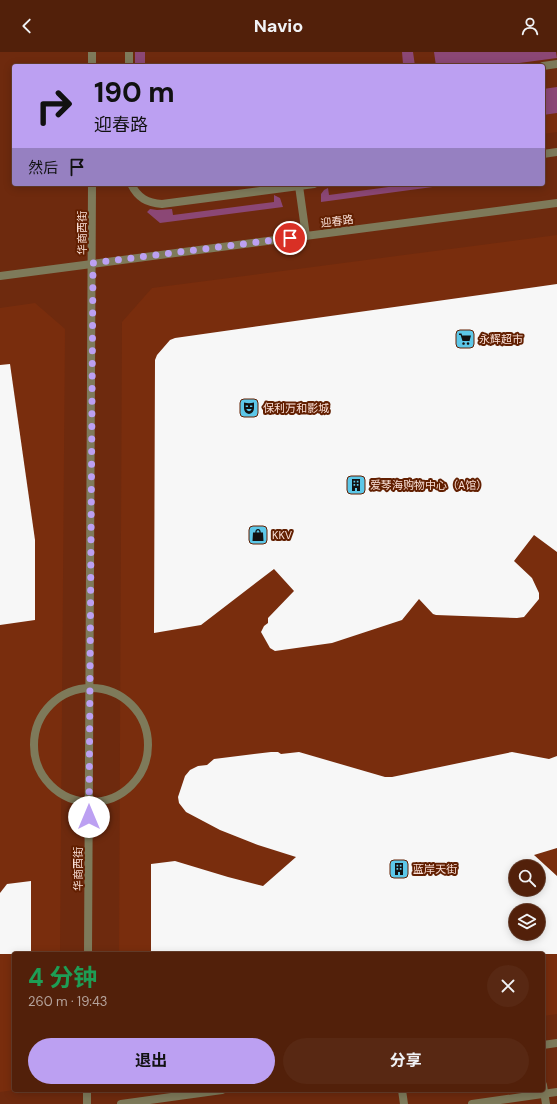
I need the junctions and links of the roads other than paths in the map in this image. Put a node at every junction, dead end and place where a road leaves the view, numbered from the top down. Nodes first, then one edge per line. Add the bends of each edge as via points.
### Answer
1 (92, 52) edge
2 (129, 52) edge
3 (92, 64) edge
4 (129, 64) edge
5 (557, 64) edge
6 (545, 66) edge
7 (557, 152) edge
8 (545, 154) edge
9 (92, 186) edge
10 (132, 186) edge
11 (299, 186) joint
12 (557, 203) edge
13 (306, 236) junction
14 (93, 263) junction
15 (0, 276) edge
16 (90, 688) junction
17 (89, 802) junction
18 (88, 952) edge
19 (557, 1043) edge
20 (545, 1045) edge
21 (87, 1092) edge
22 (208, 1092) edge
23 (402, 1092) edge
24 (557, 1092) edge
25 (544, 1094) junction
26 (87, 1104) edge
27 (121, 1104) edge
28 (404, 1104) edge
29 (472, 1104) edge
30 (546, 1104) edge

1 - 3 street
2 - 4 street
5 - 6 street
7 - 8 street
9 - 14 street, 华商西街
10 - 11 street via 145,200 162,204
11 - 13 street
12 - 13 street, 迎春路
13 - 14 street, 迎春路
14 - 15 street, 迎春路
14 - 16 street, 华商西街
16 - 17 street, 华商西街
16 - 17 street via 66,694 46,710 35,733 34,745 36,758 46,781 66,796
16 - 17 street via 115,694 126,700 142,720 147,732 148,745 142,769 131,785 116,796
17 - 18 street, 华商西街
19 - 20 street
21 - 26 street
22 - 27 street
23 - 28 street
24 - 25 street
25 - 29 street
25 - 30 street

